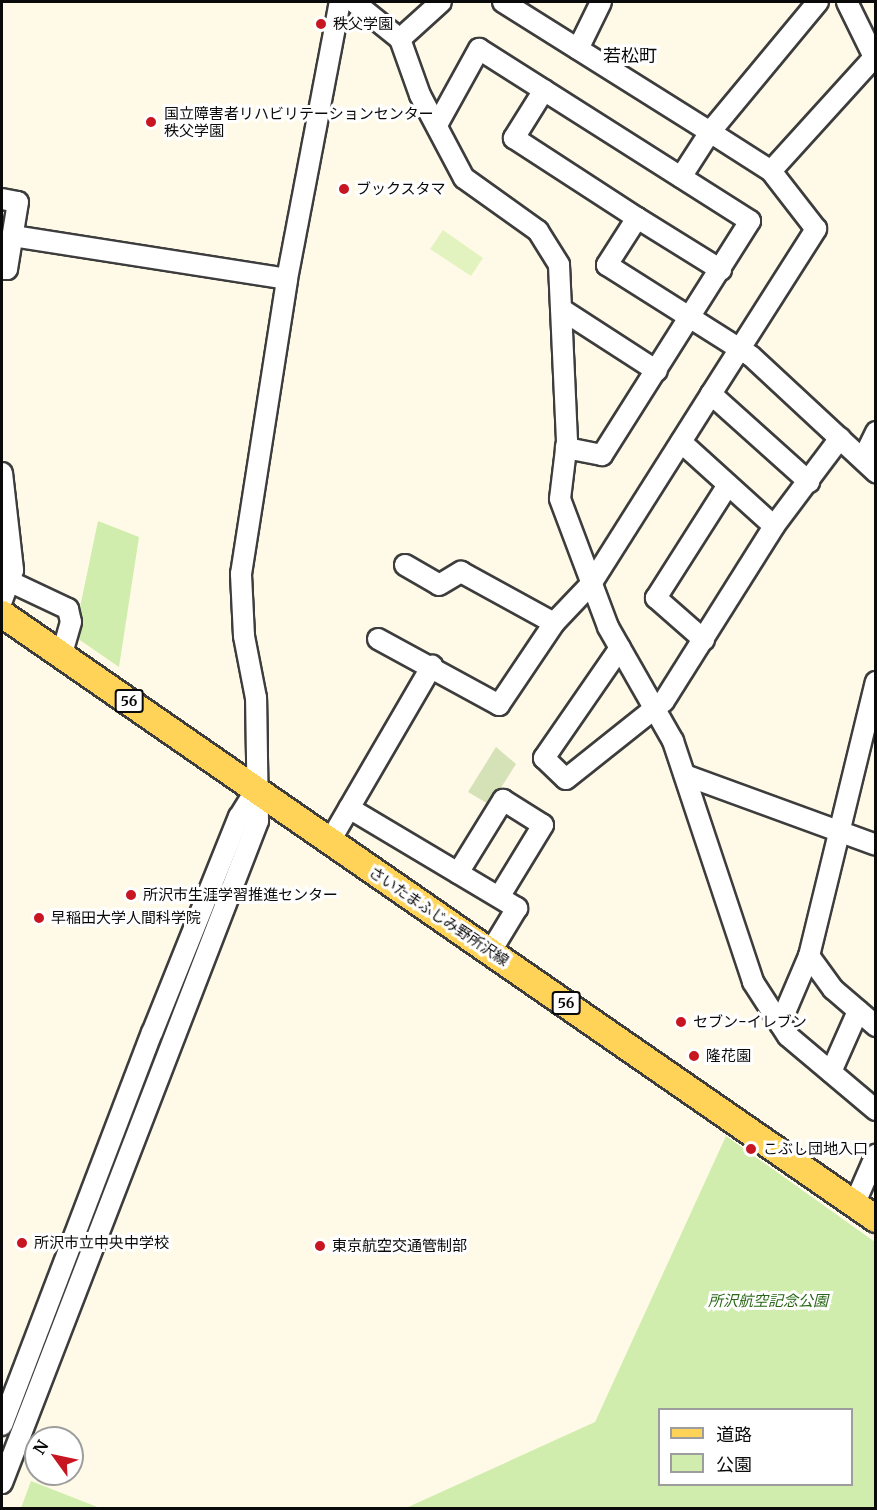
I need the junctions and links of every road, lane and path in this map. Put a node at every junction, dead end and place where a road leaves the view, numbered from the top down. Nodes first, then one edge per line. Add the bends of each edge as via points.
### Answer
1 (340, 2) edge
2 (354, 2) edge
3 (441, 2) edge
4 (504, 2) edge
5 (601, 2) edge
6 (818, 2) edge
7 (846, 2) edge
8 (400, 39) junction
9 (578, 49) junction
10 (875, 58) edge
11 (544, 90) junction
12 (437, 125) junction
13 (710, 132) junction
14 (771, 171) junction
15 (681, 177) junction
16 (2, 199) edge
17 (637, 218) junction
18 (13, 236) junction
19 (2, 268) edge
20 (721, 270) junction
21 (287, 279) junction
22 (561, 309) junction
23 (691, 319) junction
24 (740, 350) junction
25 (657, 371) junction
26 (711, 394) junction
27 (876, 432) edge
28 (840, 438) junction
29 (681, 442) junction
30 (566, 448) junction
31 (869, 466) edge
32 (2, 473) edge
33 (809, 482) junction
34 (728, 484) junction
35 (774, 526) junction
36 (405, 565) dead end
37 (12, 583) junction
38 (591, 584) junction
39 (2, 601) edge
40 (2, 614) edge
41 (554, 624) junction
42 (378, 639) dead end
43 (704, 640) junction
44 (620, 648) junction
45 (62, 654) junction
46 (432, 666) junction
47 (876, 682) edge
48 (656, 709) junction
49 (685, 775) junction
50 (255, 790) junction
51 (349, 808) junction
52 (840, 832) junction
53 (330, 841) junction
54 (876, 845) edge
55 (458, 873) junction
56 (499, 897) junction
57 (491, 951) junction
58 (809, 956) junction
59 (858, 1011) junction
60 (780, 1024) junction
61 (876, 1026) edge
62 (831, 1072) junction
63 (876, 1110) edge
64 (876, 1155) edge
65 (854, 1205) junction
66 (876, 1219) edge
67 (2, 1425) edge
68 (2, 1483) edge

1 - 21 street
2 - 8 street
3 - 8 street
4 - 9 street
5 - 9 street
6 - 13 street
7 - 10 street
8 - 12 street
9 - 13 street
10 - 14 street
11 - 12 street via 479,49
11 - 15 street
11 - 17 street via 514,138
12 - 22 street via 471,185 548,243 559,265
13 - 14 street
13 - 15 street
14 - 24 street via 816,229
15 - 20 street via 750,221
16 - 18 street via 18,202
17 - 20 street
17 - 23 street via 607,265
18 - 19 street via 7,269
18 - 21 street
20 - 23 street
21 - 50 street via 241,574 259,739
22 - 25 street
22 - 30 street
23 - 24 street
23 - 25 street
24 - 26 street
24 - 28 street
25 - 30 street via 602,455
26 - 29 street
26 - 33 street
27 - 31 street
28 - 31 street
28 - 33 street
29 - 34 street
29 - 38 street
30 - 38 street via 560,499
32 - 37 street
33 - 35 street
34 - 35 street
34 - 43 street via 656,598
35 - 43 street
36 - 41 street via 439,585 461,572
37 - 39 street
37 - 45 street via 68,609 71,622
38 - 41 street
38 - 44 street
40 - 45 main road, さいたまふじみ野所沢線 / 56
41 - 46 street via 499,705
42 - 46 street
43 - 48 street
44 - 48 street
44 - 48 street via 544,758 566,779
45 - 50 main road, さいたまふじみ野所沢線 / 56
46 - 51 street
47 - 52 street
48 - 49 street
49 - 52 street
49 - 60 street via 749,974
50 - 53 main road, さいたまふじみ野所沢線 / 56
50 - 67 street via 239,817 152,1033
50 - 68 street via 258,821
51 - 53 street
51 - 55 street
52 - 54 street
52 - 58 street
53 - 57 main road, さいたまふじみ野所沢線 / 56
55 - 56 street
55 - 56 street via 503,800 543,825
56 - 57 street via 518,908
57 - 65 main road, さいたまふじみ野所沢線 / 56
58 - 59 street
58 - 60 street
59 - 61 street
59 - 62 street
60 - 62 street
62 - 63 street
64 - 65 street
65 - 66 main road, さいたまふじみ野所沢線 / 56

